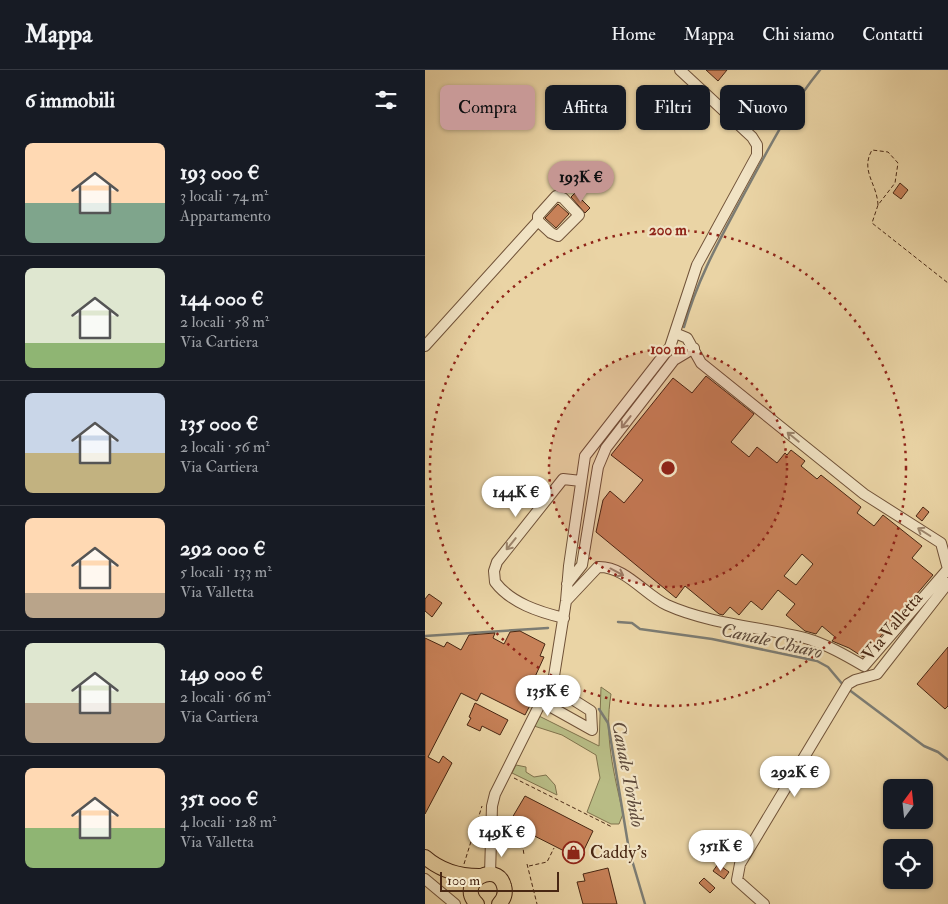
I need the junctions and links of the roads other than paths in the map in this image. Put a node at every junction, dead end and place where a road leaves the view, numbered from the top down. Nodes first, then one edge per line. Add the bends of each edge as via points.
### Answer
1 (680, 70) edge
2 (538, 221) dead end
3 (675, 333) junction
4 (425, 346) edge
5 (694, 348) junction
6 (581, 481) junction
7 (948, 583) edge
8 (567, 584) junction
9 (566, 601) junction
10 (564, 618) junction
11 (555, 688) junction
12 (542, 702) junction
13 (551, 707) junction
14 (429, 861) edge
15 (484, 875) junction
16 (425, 878) edge
17 (474, 900) edge
18 (455, 904) edge
19 (499, 904) edge
20 (764, 904) edge

1 - 3 street via 752,137 757,145 757,155 697,266
2 - 4 street
3 - 5 street via 687,338
3 - 6 street via 663,358 588,451
5 -> 8 street via 674,360 606,448 598,467 582,565
9 -> 5 street via 598,567 607,567 636,582 667,605 725,623 806,638 864,666 948,569 941,543 864,494 701,363
6 - 8 street
6 -> 10 street via 563,479 497,562 494,571 495,582 500,588 535,610
7 - 20 street, Via Valletta via 877,674 855,680 847,687 740,864 737,880
8 - 9 street
9 - 10 street
10 - 11 street
11 - 12 street
11 - 13 street
11 - 13 street via 591,711 592,730
12 - 13 street
12 - 15 street via 494,798
14 - 15 main road via 461,876
14 - 17 main road via 437,872
15 - 17 main road via 472,885
15 - 19 main road via 500,878 505,888
16 - 18 street

